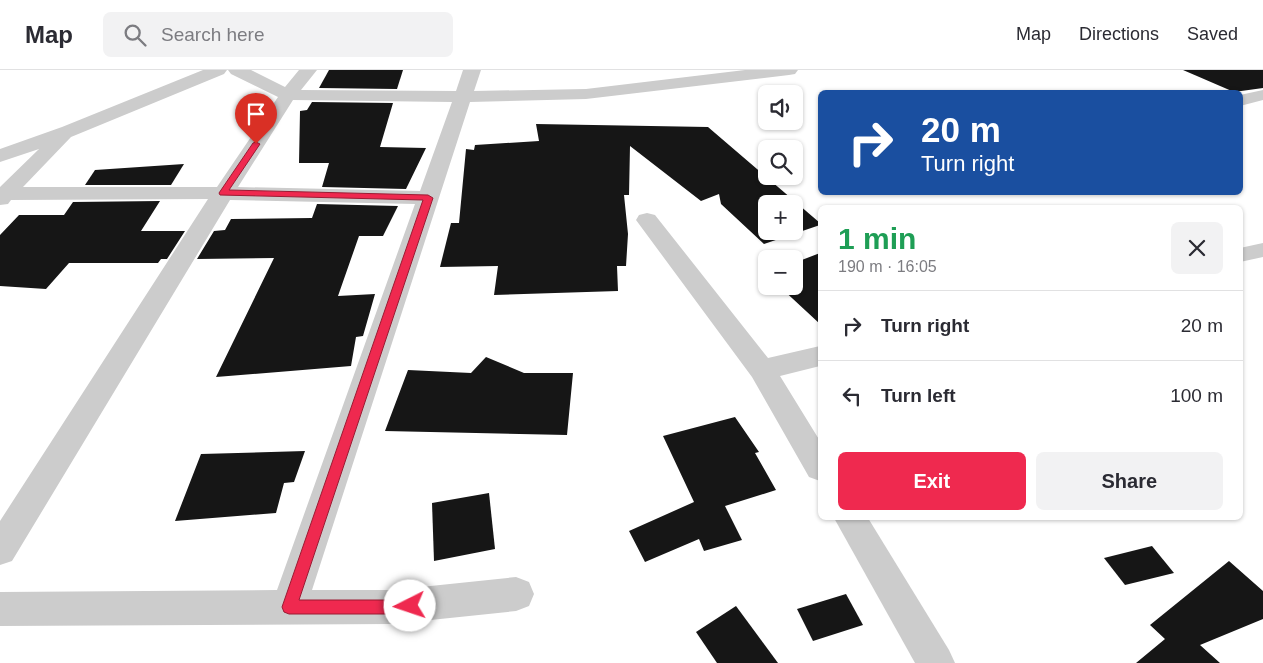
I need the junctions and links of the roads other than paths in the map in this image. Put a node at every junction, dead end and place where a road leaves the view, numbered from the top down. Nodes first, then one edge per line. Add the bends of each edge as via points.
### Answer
1 (218, 70) edge
2 (237, 70) edge
3 (308, 70) edge
4 (472, 70) edge
5 (789, 70) edge
6 (288, 95) junction
7 (1263, 95) edge
8 (462, 97) junction
9 (1243, 100) edge
10 (69, 131) junction
11 (0, 156) edge
12 (223, 193) junction
13 (2, 196) edge
14 (428, 198) junction
15 (647, 220) dead end
16 (1263, 250) edge
17 (1243, 254) edge
18 (818, 356) edge
19 (762, 370) junction
20 (818, 465) edge
21 (851, 520) edge
22 (0, 550) edge
23 (516, 594) dead end
24 (289, 607) junction
25 (0, 609) edge
26 (936, 663) edge

1 - 10 street
2 - 6 street
3 - 6 street
4 - 8 street
5 - 8 street via 586,94
6 - 8 street
6 - 12 street
7 - 9 street
8 - 14 street
10 - 11 street
10 - 13 street
12 - 13 street
12 - 14 street
12 - 22 street
14 - 24 street
15 - 19 street
16 - 17 street
18 - 19 street
19 - 20 street
21 - 26 street
23 - 24 street via 392,607
24 - 25 street

